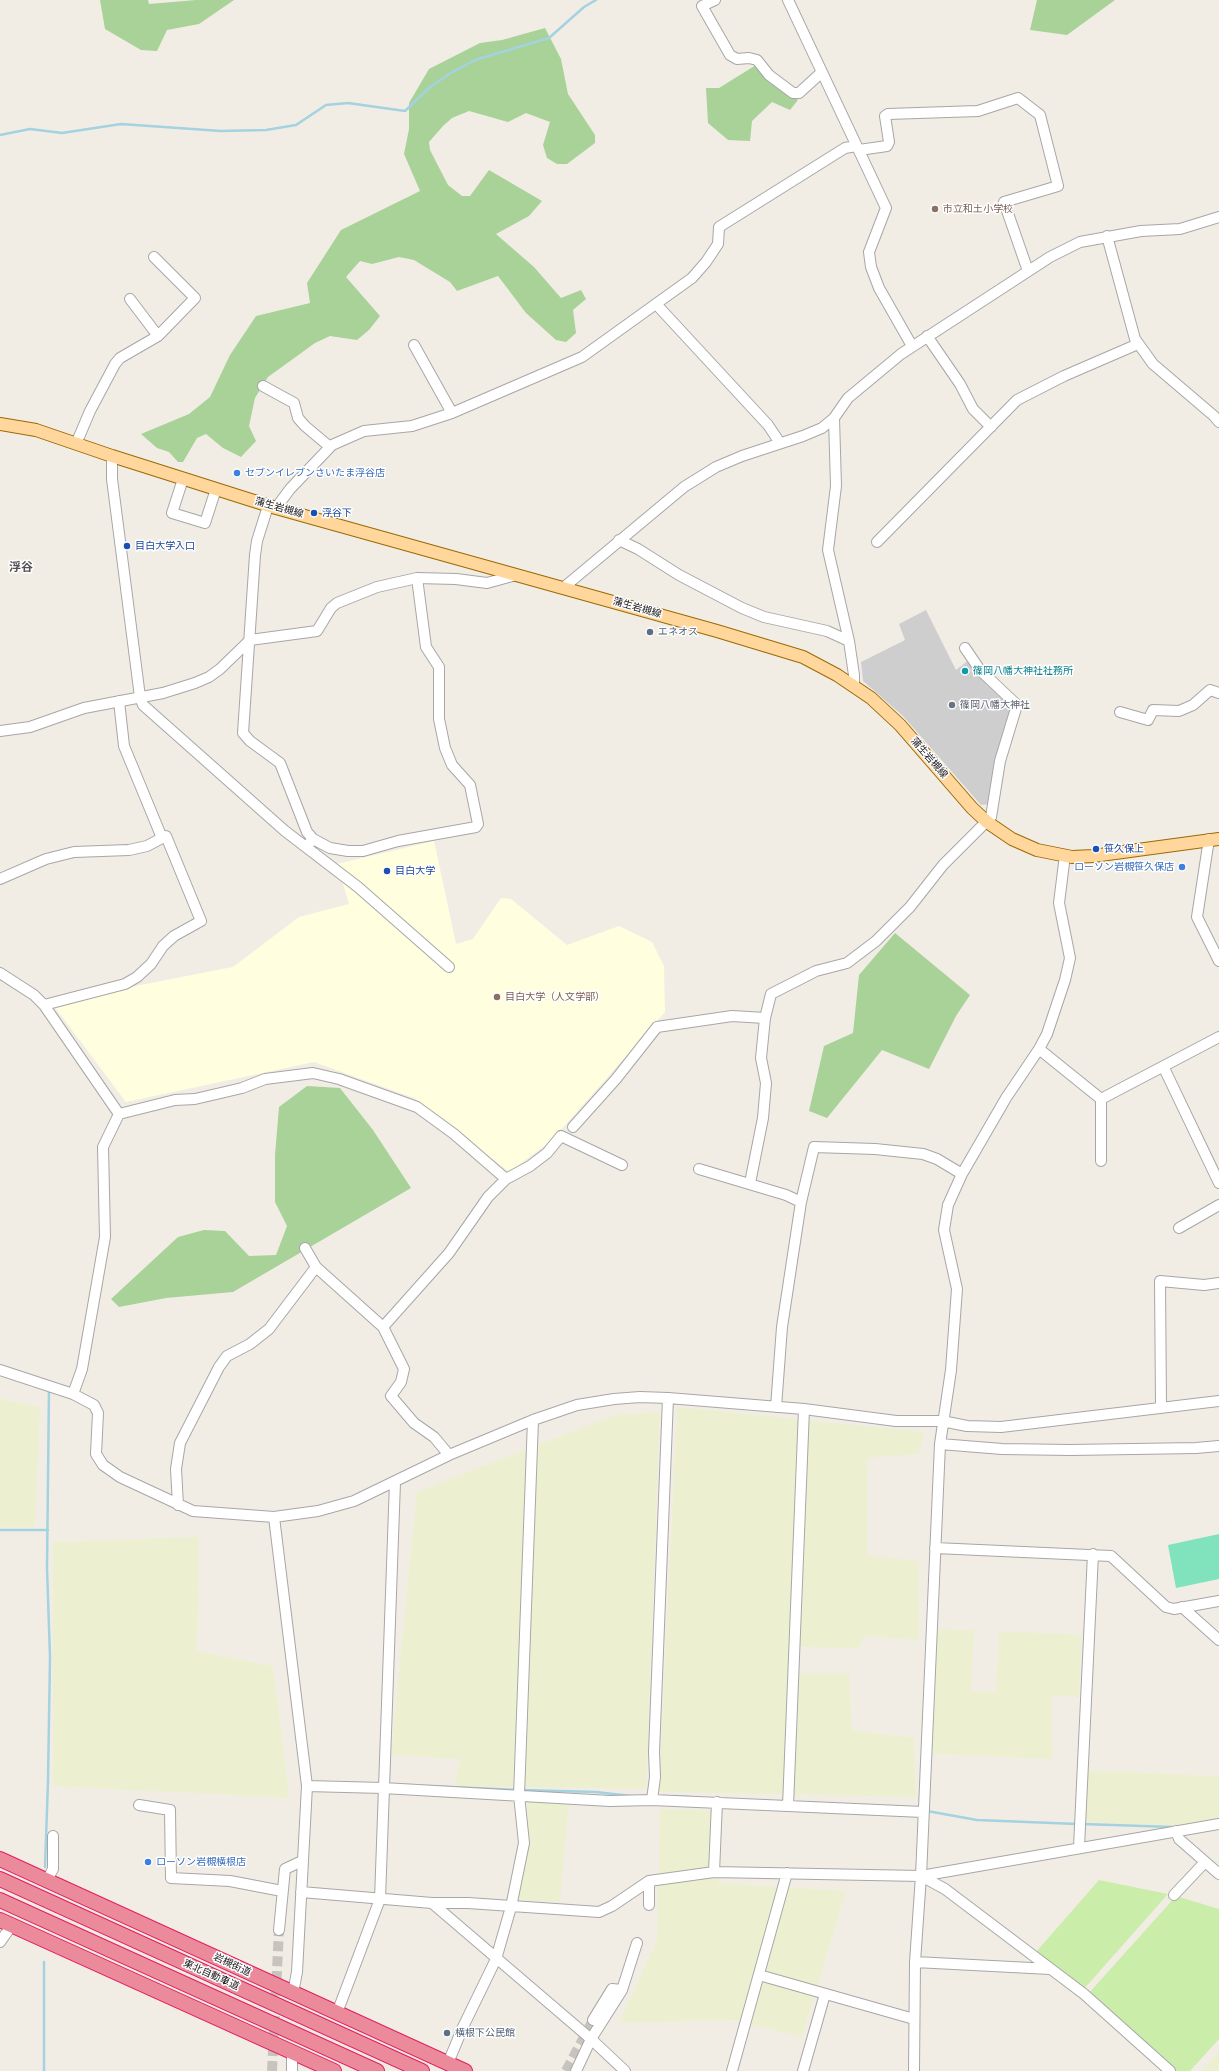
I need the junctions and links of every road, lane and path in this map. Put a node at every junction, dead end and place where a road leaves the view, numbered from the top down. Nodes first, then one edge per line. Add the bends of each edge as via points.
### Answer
1 (715, 0) edge
2 (788, 0) edge
3 (822, 72) junction
4 (857, 148) junction
5 (1219, 217) edge
6 (1107, 236) junction
7 (154, 257) dead end
8 (1028, 271) junction
9 (130, 299) dead end
10 (656, 304) junction
11 (158, 336) junction
12 (927, 336) junction
13 (1138, 344) junction
14 (414, 345) dead end
15 (912, 346) junction
16 (262, 386) dead end
17 (452, 413) junction
18 (834, 418) junction
19 (1219, 422) edge
20 (0, 424) edge
21 (991, 427) junction
22 (780, 443) junction
23 (76, 444) junction
24 (330, 447) junction
25 (112, 456) junction
26 (183, 479) junction
27 (216, 489) junction
28 (272, 507) junction
29 (619, 540) junction
30 (877, 542) dead end
31 (516, 575) junction
32 (417, 578) junction
33 (563, 588) junction
34 (250, 640) junction
35 (848, 641) junction
36 (965, 648) dead end
37 (854, 685) junction
38 (1219, 693) edge
39 (140, 697) junction
40 (119, 701) junction
41 (1120, 712) dead end
42 (0, 731) edge
43 (987, 822) junction
44 (162, 838) junction
45 (313, 839) junction
46 (1214, 839) edge
47 (306, 847) junction
48 (1065, 856) junction
49 (0, 879) edge
50 (1219, 961) edge
51 (450, 967) dead end
52 (0, 973) edge
53 (44, 1005) junction
54 (765, 1018) junction
55 (1219, 1037) edge
56 (1040, 1049) junction
57 (1164, 1068) junction
58 (1101, 1099) junction
59 (119, 1114) junction
60 (573, 1127) dead end
61 (1101, 1161) dead end
62 (622, 1165) dead end
63 (699, 1169) dead end
64 (962, 1174) junction
65 (506, 1179) junction
66 (750, 1183) junction
67 (1219, 1183) edge
68 (801, 1202) junction
69 (1219, 1205) edge
70 (1179, 1228) dead end
71 (305, 1248) dead end
72 (316, 1266) junction
73 (1219, 1283) edge
74 (383, 1326) junction
75 (0, 1370) edge
76 (73, 1394) junction
77 (668, 1398) junction
78 (1219, 1401) edge
79 (776, 1407) junction
80 (1161, 1407) junction
81 (804, 1409) junction
82 (533, 1420) junction
83 (942, 1421) junction
84 (940, 1444) junction
85 (1219, 1446) edge
86 (449, 1455) junction
87 (395, 1482) junction
88 (178, 1505) junction
89 (274, 1517) junction
90 (935, 1548) junction
91 (1093, 1554) junction
92 (1219, 1601) edge
93 (1182, 1607) junction
94 (1219, 1640) edge
95 (307, 1786) junction
96 (383, 1788) junction
97 (519, 1795) junction
98 (652, 1800) junction
99 (717, 1802) junction
100 (139, 1805) dead end
101 (788, 1806) junction
102 (923, 1812) junction
103 (1219, 1824) edge
104 (1176, 1831) junction
105 (53, 1836) dead end
106 (1078, 1848) junction
107 (0, 1859) edge
108 (302, 1861) junction
109 (1205, 1862) junction
110 (714, 1872) junction
111 (787, 1873) junction
112 (1219, 1874) edge
113 (921, 1876) junction
114 (0, 1878) edge
115 (47, 1880) junction
116 (649, 1881) junction
117 (282, 1891) junction
118 (301, 1892) junction
119 (1174, 1895) dead end
120 (380, 1899) junction
121 (0, 1900) edge
122 (432, 1902) junction
123 (649, 1905) dead end
124 (511, 1907) junction
125 (6, 1922) edge
126 (279, 1930) tunnel mouth
127 (0, 1942) edge
128 (637, 1942) dead end
129 (496, 1959) junction
130 (915, 1962) junction
131 (1050, 1969) junction
132 (759, 1975) junction
133 (622, 1990) junction
134 (293, 1993) junction
135 (825, 1994) junction
136 (337, 2013) junction
137 (914, 2019) junction
138 (593, 2020) tunnel mouth
139 (591, 2039) junction
140 (292, 2052) junction
141 (448, 2063) junction
142 (292, 2071) edge
143 (334, 2071) edge
144 (377, 2071) edge
145 (422, 2071) edge
146 (466, 2071) edge
147 (576, 2071) edge
148 (625, 2071) edge
149 (732, 2071) edge
150 (803, 2071) edge
151 (914, 2071) edge
152 (1170, 2071) edge

1 - 3 street via 702,6 730,55 738,59 757,60 769,75 793,92 799,93
2 - 3 street
3 - 4 street
4 - 8 street via 887,146 890,142 885,116 888,114 978,111 1018,98 1040,115 1058,186 1004,202
4 - 10 street via 845,148 719,227 718,244 699,270
4 - 15 street via 886,208 869,252 871,267 879,288
5 - 6 street via 1180,229
6 - 8 street via 1080,242
6 - 13 street via 1123,300
7 - 11 street via 195,298
8 - 12 street
9 - 11 street
10 - 17 street via 582,357
10 - 22 street via 768,425
11 - 23 street via 120,358 115,364
12 - 15 street
12 - 21 street via 960,384 973,409
13 - 19 street via 1153,364
13 - 21 street via 1064,376 1017,400
14 - 17 street
15 - 18 street via 848,398
16 - 24 street via 294,403 298,418 304,426
17 - 24 street via 412,426 364,431
18 - 22 street via 822,428
18 - 35 street via 836,486 828,550
20 - 23 main road, 蒲生岩槻線 via 36,430
21 - 30 street
22 - 29 street via 716,467 684,487
23 - 25 main road, 蒲生岩槻線
24 - 28 street
25 - 26 main road, 蒲生岩槻線
25 - 39 street via 112,479
26 - 27 main road, 蒲生岩槻線
26 - 27 street via 172,513 205,524
27 - 28 main road, 蒲生岩槻線
28 - 31 main road, 蒲生岩槻線
28 - 34 street via 256,548
29 - 33 street
29 - 35 street via 679,575 756,614 827,631
31 - 32 street via 486,583
31 - 33 main road, 蒲生岩槻線
32 - 34 street via 377,587 337,603 317,631
32 - 45 street via 426,648 439,667 439,719 445,748 452,765 470,785 478,824 476,827 398,841 363,851 330,848
33 - 37 main road, 蒲生岩槻線 via 781,649 803,657
34 - 39 street via 209,677 182,688
34 - 45 street via 243,732 250,741 280,763 307,832
35 - 37 street
36 - 43 street via 980,670 1017,705 1000,761 991,817
37 - 43 main road, 蒲生岩槻線 via 900,725
38 - 41 street via 1210,690 1193,705 1179,711 1152,710 1148,720
39 - 40 street
39 - 47 street via 148,711
40 - 42 street via 84,708 30,726
40 - 44 street via 124,746
43 - 48 main road, 蒲生岩槻線 via 1024,845
43 - 54 street via 943,866 910,907 876,941 847,964 816,971 771,994
44 - 49 street via 146,846 129,850 74,852 46,859
44 - 53 street via 166,836 201,921 174,936 151,964 126,984
45 - 47 street
46 - 48 main road, 蒲生岩槻線 via 1093,856
46 - 50 street via 1197,917
47 - 51 street via 358,887
48 - 56 street via 1059,903 1070,958 1050,1026
52 - 53 street via 34,995
53 - 59 street
54 - 60 street via 732,1016 657,1027 616,1079
54 - 66 street via 761,1058 766,1083 763,1118
55 - 57 street
56 - 58 street
56 - 64 street via 1006,1098
57 - 58 street
57 - 67 street
58 - 61 street
59 - 65 street via 175,1100 195,1099 242,1088 265,1079 313,1073 339,1079 417,1106
59 - 76 street via 103,1147 105,1237 82,1369
62 - 65 street via 561,1136 547,1153
63 - 66 street
64 - 68 street via 923,1154 814,1147
64 - 83 street via 948,1205 944,1230 957,1289 951,1370
65 - 74 street via 472,1219 449,1253
66 - 68 street
68 - 79 street via 782,1327
69 - 70 street
71 - 72 street
72 - 74 street
72 - 88 street via 269,1329 250,1344 228,1356 219,1367 180,1443 176,1469
73 - 80 street via 1160,1281
74 - 86 street via 404,1369 401,1382 391,1396 398,1407 414,1423 434,1437
75 - 76 street
76 - 88 street via 94,1405 98,1413 96,1454 103,1465 120,1478
77 - 79 street
77 - 82 street via 640,1397 577,1405
77 - 98 street via 655,1777
78 - 80 street
79 - 81 street
80 - 83 street via 1001,1427 967,1426
81 - 83 street via 896,1421
81 - 101 street
82 - 86 street
82 - 97 street
83 - 84 street
84 - 85 street via 1002,1449 1070,1450
84 - 90 street
86 - 87 street
87 - 89 street via 354,1501 318,1511
87 - 96 street
88 - 89 street via 198,1512
89 - 95 street
90 - 91 street
90 - 102 street
91 - 93 street via 1111,1556 1166,1606 1174,1609
91 - 106 street
92 - 93 street
93 - 94 street
95 - 96 street
95 - 108 street
96 - 97 street
96 - 120 street
97 - 98 street via 610,1801
97 - 124 street via 524,1843
98 - 99 street
99 - 101 street
99 - 110 street
100 - 117 street via 170,1810 171,1878 230,1880
101 - 102 street
102 - 113 street
103 - 104 street
104 - 106 street
104 - 109 street via 1179,1839
105 - 115 street via 52,1869
106 - 113 street
107 - 115 highway, 岩槻街道
108 - 117 street via 285,1869
108 - 118 street
109 - 112 street
109 - 119 street
110 - 111 street
110 - 116 street
111 - 113 street
111 - 132 street
113 - 130 street
113 - 131 street via 945,1889
114 - 145 highway, 東北自動車道
115 - 134 highway, 岩槻街道
116 - 123 street
116 - 124 street via 599,1912
117 - 126 street
118 - 120 street
118 - 134 street via 297,1972
120 - 122 street
120 - 136 street
121 - 144 highway, 東北自動車道
122 - 124 street
122 - 129 street
124 - 129 street
125 - 127 street
125 - 140 highway
128 - 133 street
129 - 139 street
129 - 141 street
130 - 131 street
130 - 137 street
131 - 152 street via 1084,1994
132 - 135 street
132 - 149 street
133 - 138 street via 612,1989
133 - 139 street
134 - 136 highway, 岩槻街道
135 - 137 street
135 - 150 street
136 - 141 highway, 岩槻街道
137 - 151 street
139 - 147 street
139 - 148 street
140 - 142 street
140 - 143 highway
141 - 146 highway, 岩槻街道

